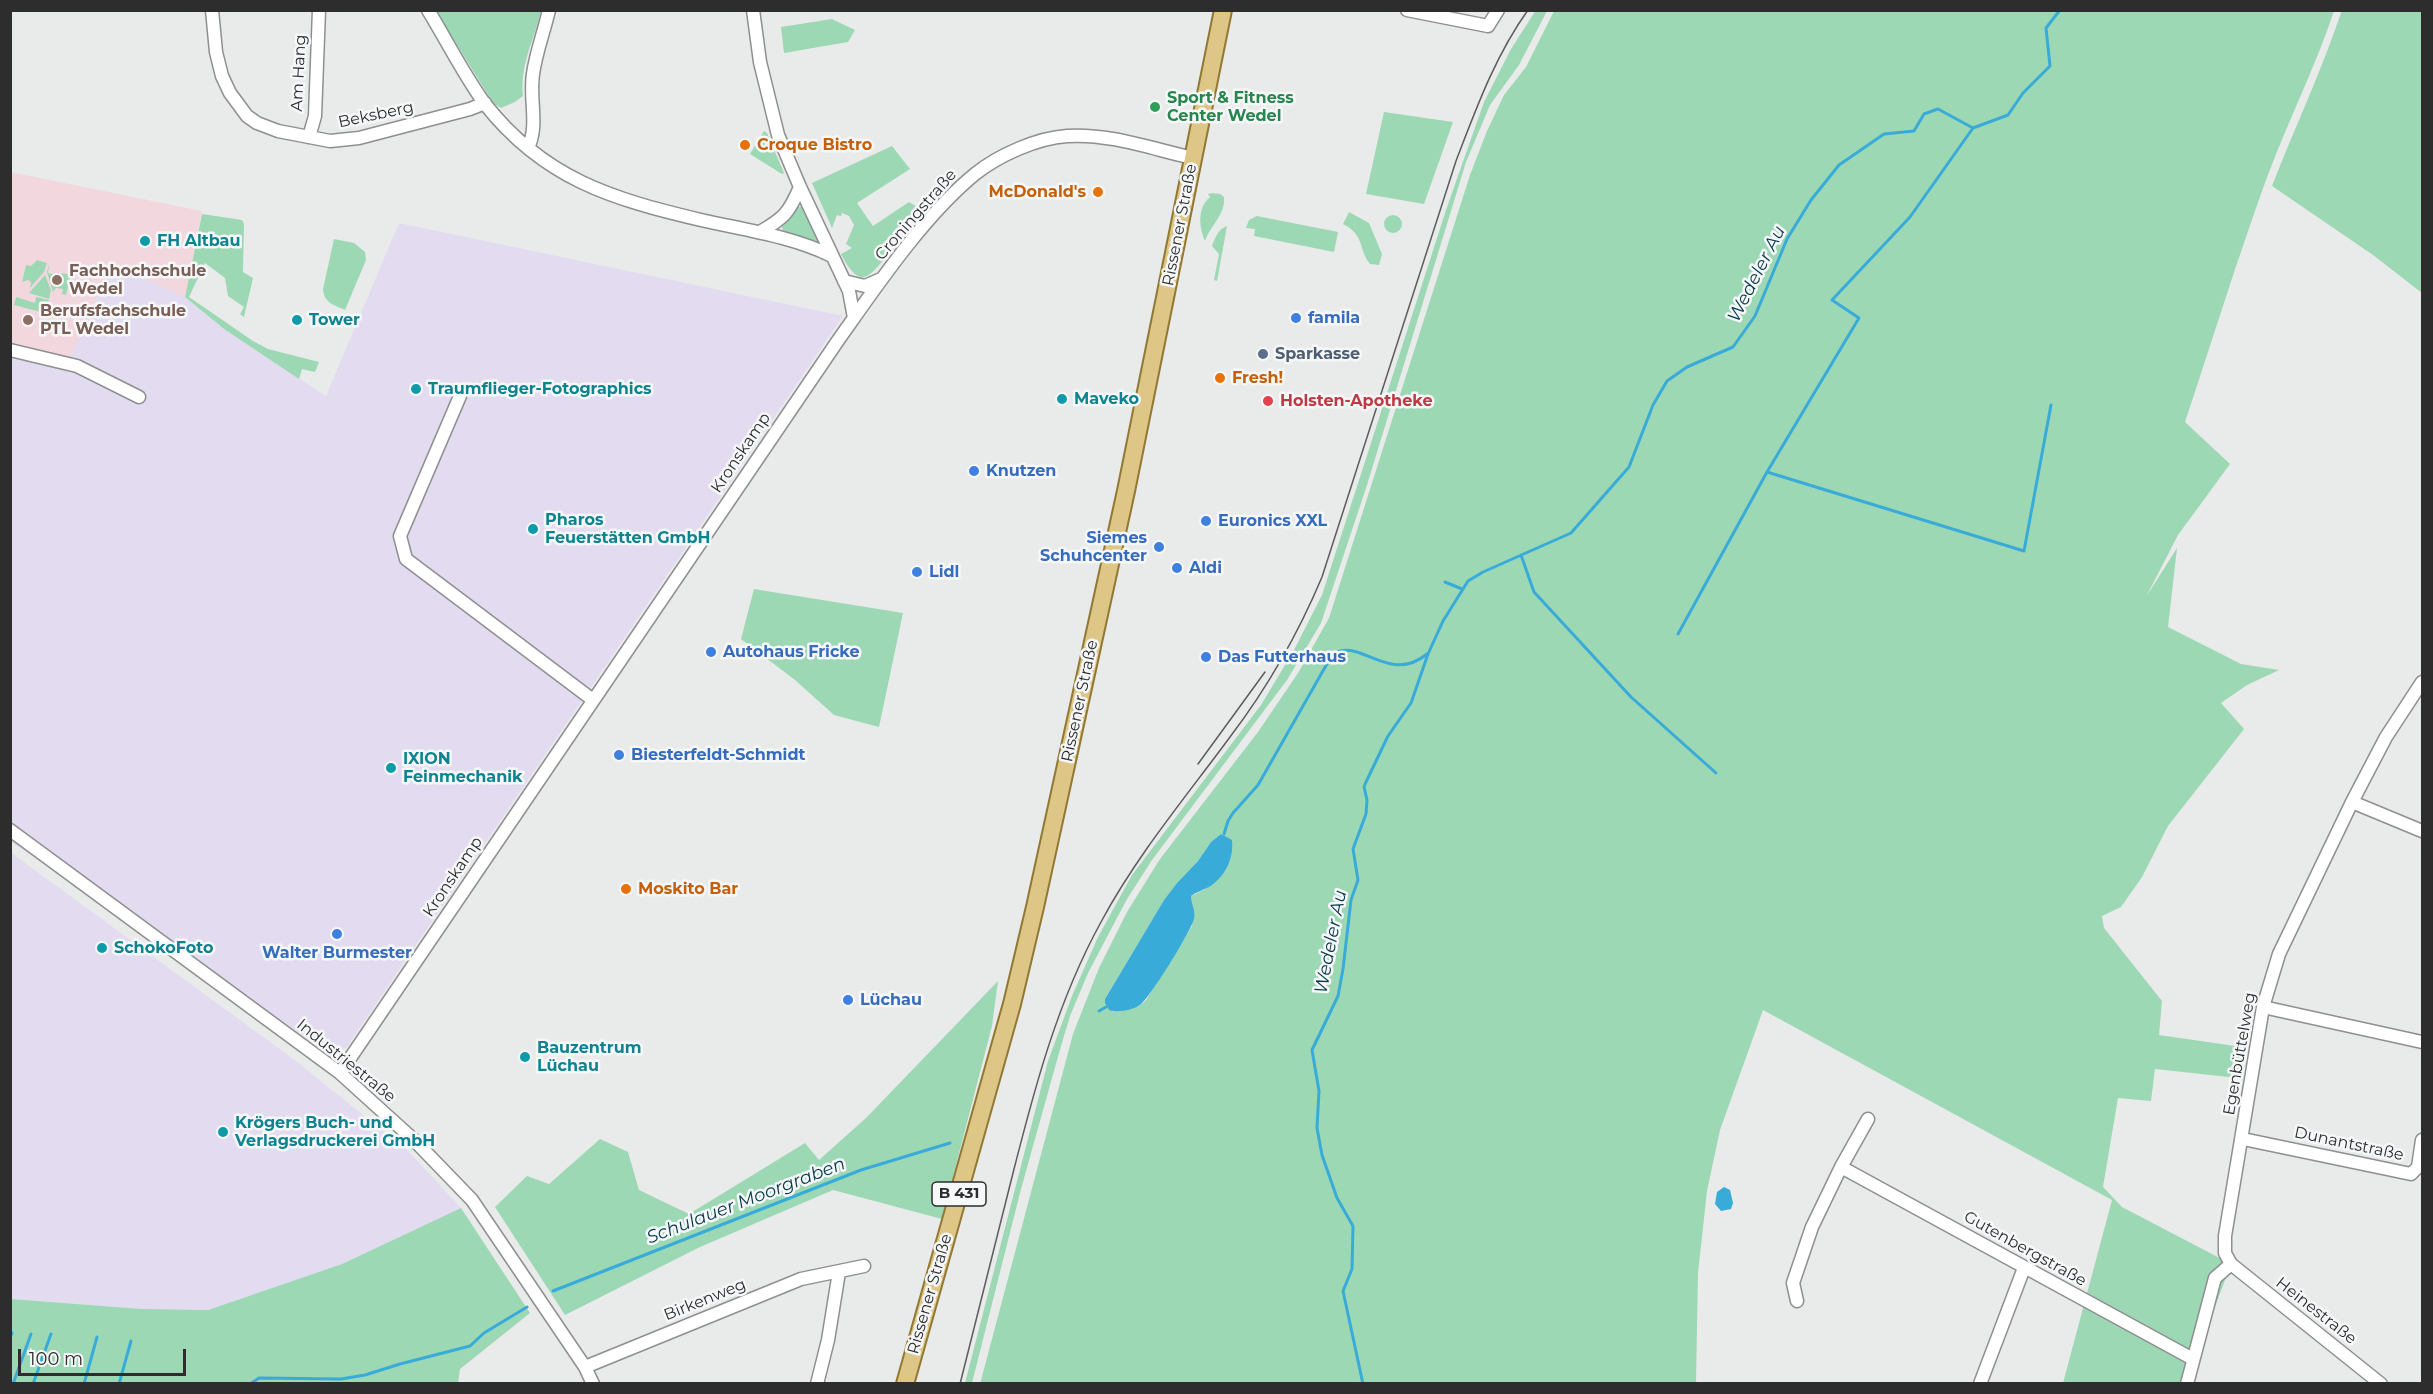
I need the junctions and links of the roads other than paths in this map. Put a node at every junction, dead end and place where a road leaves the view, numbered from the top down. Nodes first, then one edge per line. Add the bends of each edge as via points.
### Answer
1 (212, 10) edge
2 (319, 10) edge
3 (428, 10) edge
4 (549, 10) edge
5 (753, 10) edge
6 (1223, 10) edge
7 (1407, 10) edge
8 (1498, 10) edge
9 (485, 103) junction
10 (309, 136) junction
11 (528, 148) junction
12 (1193, 158) junction
13 (800, 187) junction
14 (760, 232) junction
15 (832, 256) junction
16 (882, 279) junction
17 (844, 281) junction
18 (854, 318) junction
19 (10, 350) edge
20 (460, 396) dead end
21 (139, 397) dead end
22 (2422, 682) edge
23 (594, 700) junction
24 (2352, 802) junction
25 (10, 830) edge
26 (2422, 831) edge
27 (2263, 1007) junction
28 (2422, 1042) edge
29 (340, 1073) junction
30 (1868, 1119) dead end
31 (2243, 1139) junction
32 (2422, 1140) edge
33 (1841, 1167) junction
34 (2231, 1264) junction
35 (864, 1266) dead end
36 (2024, 1268) junction
37 (839, 1272) junction
38 (1797, 1301) dead end
39 (2193, 1359) junction
40 (585, 1367) junction
41 (593, 1383) edge
42 (817, 1383) edge
43 (904, 1383) edge
44 (1980, 1383) edge
45 (2187, 1383) edge
46 (2381, 1383) edge

1 - 10 street, Beksberg via 222,76 238,107 257,123
2 - 10 street, Am Hang via 315,116
3 - 9 street
4 - 11 street via 532,77 533,137
5 - 13 street via 760,62 778,135
6 - 12 main road, Rissener Straße / B 431
7 - 8 street via 1488,26
9 - 10 street, Beksberg via 359,138 330,141
9 - 11 street
11 - 14 street via 562,174 605,194
12 - 16 street, Croningstraße via 1095,136 1066,136 1037,143 976,173 934,215
12 - 43 main road, Rissener Straße / B 431 via 1126,491 1035,907 1012,1004
13 - 14 street via 782,219
13 - 15 street
14 - 15 street
15 - 17 street
16 - 17 street via 864,286
16 - 18 street, Croningstraße
17 - 18 street
18 - 23 street, Kronskamp
19 - 21 street via 77,366
20 - 23 street via 400,536 406,559
22 - 24 street, Egenbüttelweg via 2386,737
23 - 29 street, Kronskamp
24 - 26 street
24 - 27 street, Egenbüttelweg via 2279,954
25 - 29 street, Industriestraße
27 - 28 street
27 - 31 street, Egenbüttelweg
29 - 40 street, Industriestraße via 414,1140 472,1200
30 - 33 street
31 - 32 street, Dunantstraße via 2411,1174 2418,1167
31 - 34 street, Egenbüttelweg via 2225,1236 2225,1252
33 - 36 street, Gutenbergstraße
33 - 38 street via 1812,1227 1793,1283
34 - 39 street via 2216,1278
34 - 46 street, Heinestraße
35 - 37 street, Birkenweg
36 - 39 street, Gutenbergstraße
36 - 44 street
37 - 40 street, Birkenweg via 801,1278
37 - 42 street
39 - 45 street
40 - 41 street, Industriestraße

